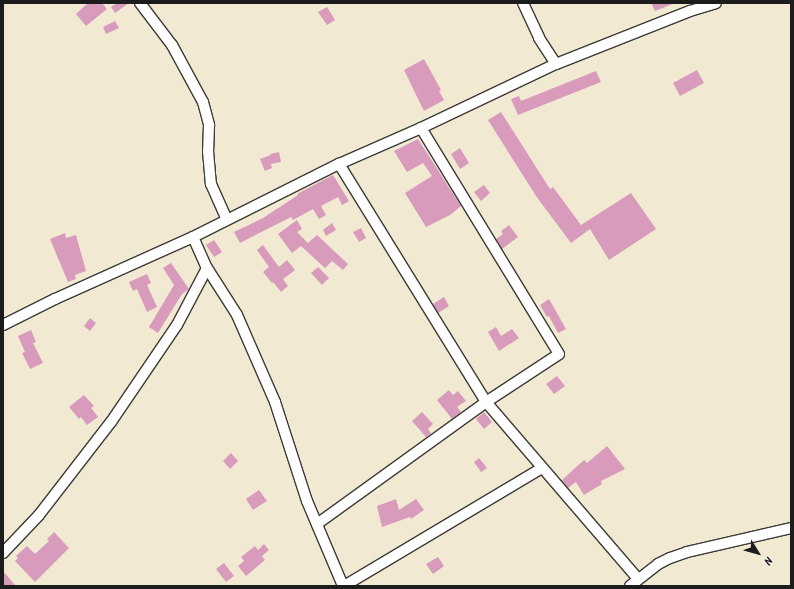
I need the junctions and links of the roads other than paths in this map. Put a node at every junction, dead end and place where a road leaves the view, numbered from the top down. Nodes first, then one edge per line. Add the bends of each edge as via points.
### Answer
1 (140, 3) edge
2 (523, 3) edge
3 (716, 3) edge
4 (556, 64) junction
5 (420, 128) junction
6 (339, 164) junction
7 (227, 220) junction
8 (193, 237) junction
9 (207, 268) junction
10 (3, 325) edge
11 (486, 402) junction
12 (542, 468) junction
13 (317, 524) junction
14 (791, 528) edge
15 (3, 553) edge
16 (634, 583) edge
17 (344, 586) edge

1 - 7 street via 172,45 203,102 209,125 211,184
2 - 4 street via 539,38
3 - 4 street
4 - 5 street
5 - 6 street
5 - 11 street via 560,354
6 - 7 street
6 - 11 street
7 - 8 street
8 - 9 street
8 - 10 street
9 - 13 street via 237,315 276,402 307,501
9 - 15 street via 177,325 111,422 40,515
11 - 12 street
11 - 13 street
12 - 16 street
12 - 17 street
13 - 17 street
14 - 16 street via 687,552 658,564

